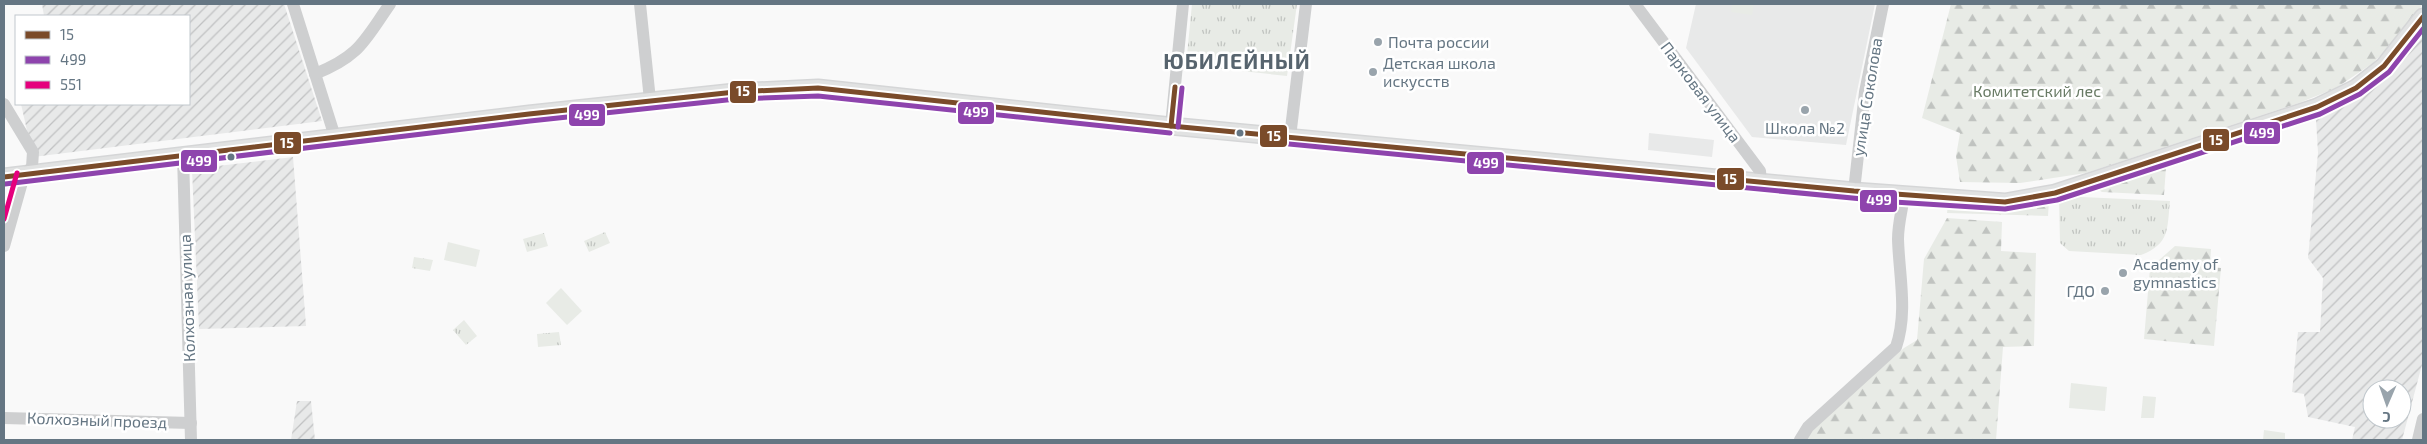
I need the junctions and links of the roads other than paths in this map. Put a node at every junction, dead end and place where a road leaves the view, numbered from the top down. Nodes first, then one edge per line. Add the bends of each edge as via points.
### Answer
1 (294, 4) edge
2 (390, 4) edge
3 (640, 4) edge
4 (1183, 4) edge
5 (1306, 4) edge
6 (1635, 4) edge
7 (1883, 4) edge
8 (2423, 17) edge
9 (315, 74) junction
10 (650, 100) junction
11 (4, 104) edge
12 (1171, 126) junction
13 (335, 137) junction
14 (1290, 138) junction
15 (183, 155) junction
16 (24, 175) junction
17 (4, 177) edge
18 (1761, 182) junction
19 (1854, 191) junction
20 (1904, 196) junction
21 (4, 246) edge
22 (4, 418) edge
23 (2423, 419) edge
24 (191, 423) junction
25 (191, 440) edge
26 (1800, 440) edge
27 (2418, 440) edge

1 - 9 street
2 - 9 street via 359,50 337,65
3 - 10 street
4 - 12 street
5 - 14 street
6 - 18 street, Парковая улица via 1760,171
7 - 19 street, улица Соколова via 1865,92
8 - 20 main road via 2384,66 2356,88 2317,107 2055,193 2005,202
9 - 13 street
10 - 12 main road via 818,88
10 - 13 main road
11 - 16 street via 34,152 32,167
12 - 14 main road
13 - 15 main road
14 - 18 main road
15 - 16 main road
15 - 24 street, Колхозная улица
16 - 17 main road
16 - 21 street
18 - 19 main road
19 - 20 main road
20 - 26 street via 1898,236 1902,291 1900,336 1896,347 1808,426
22 - 24 street, Колхозный проезд
23 - 27 street
24 - 25 street, Колхозная улица

